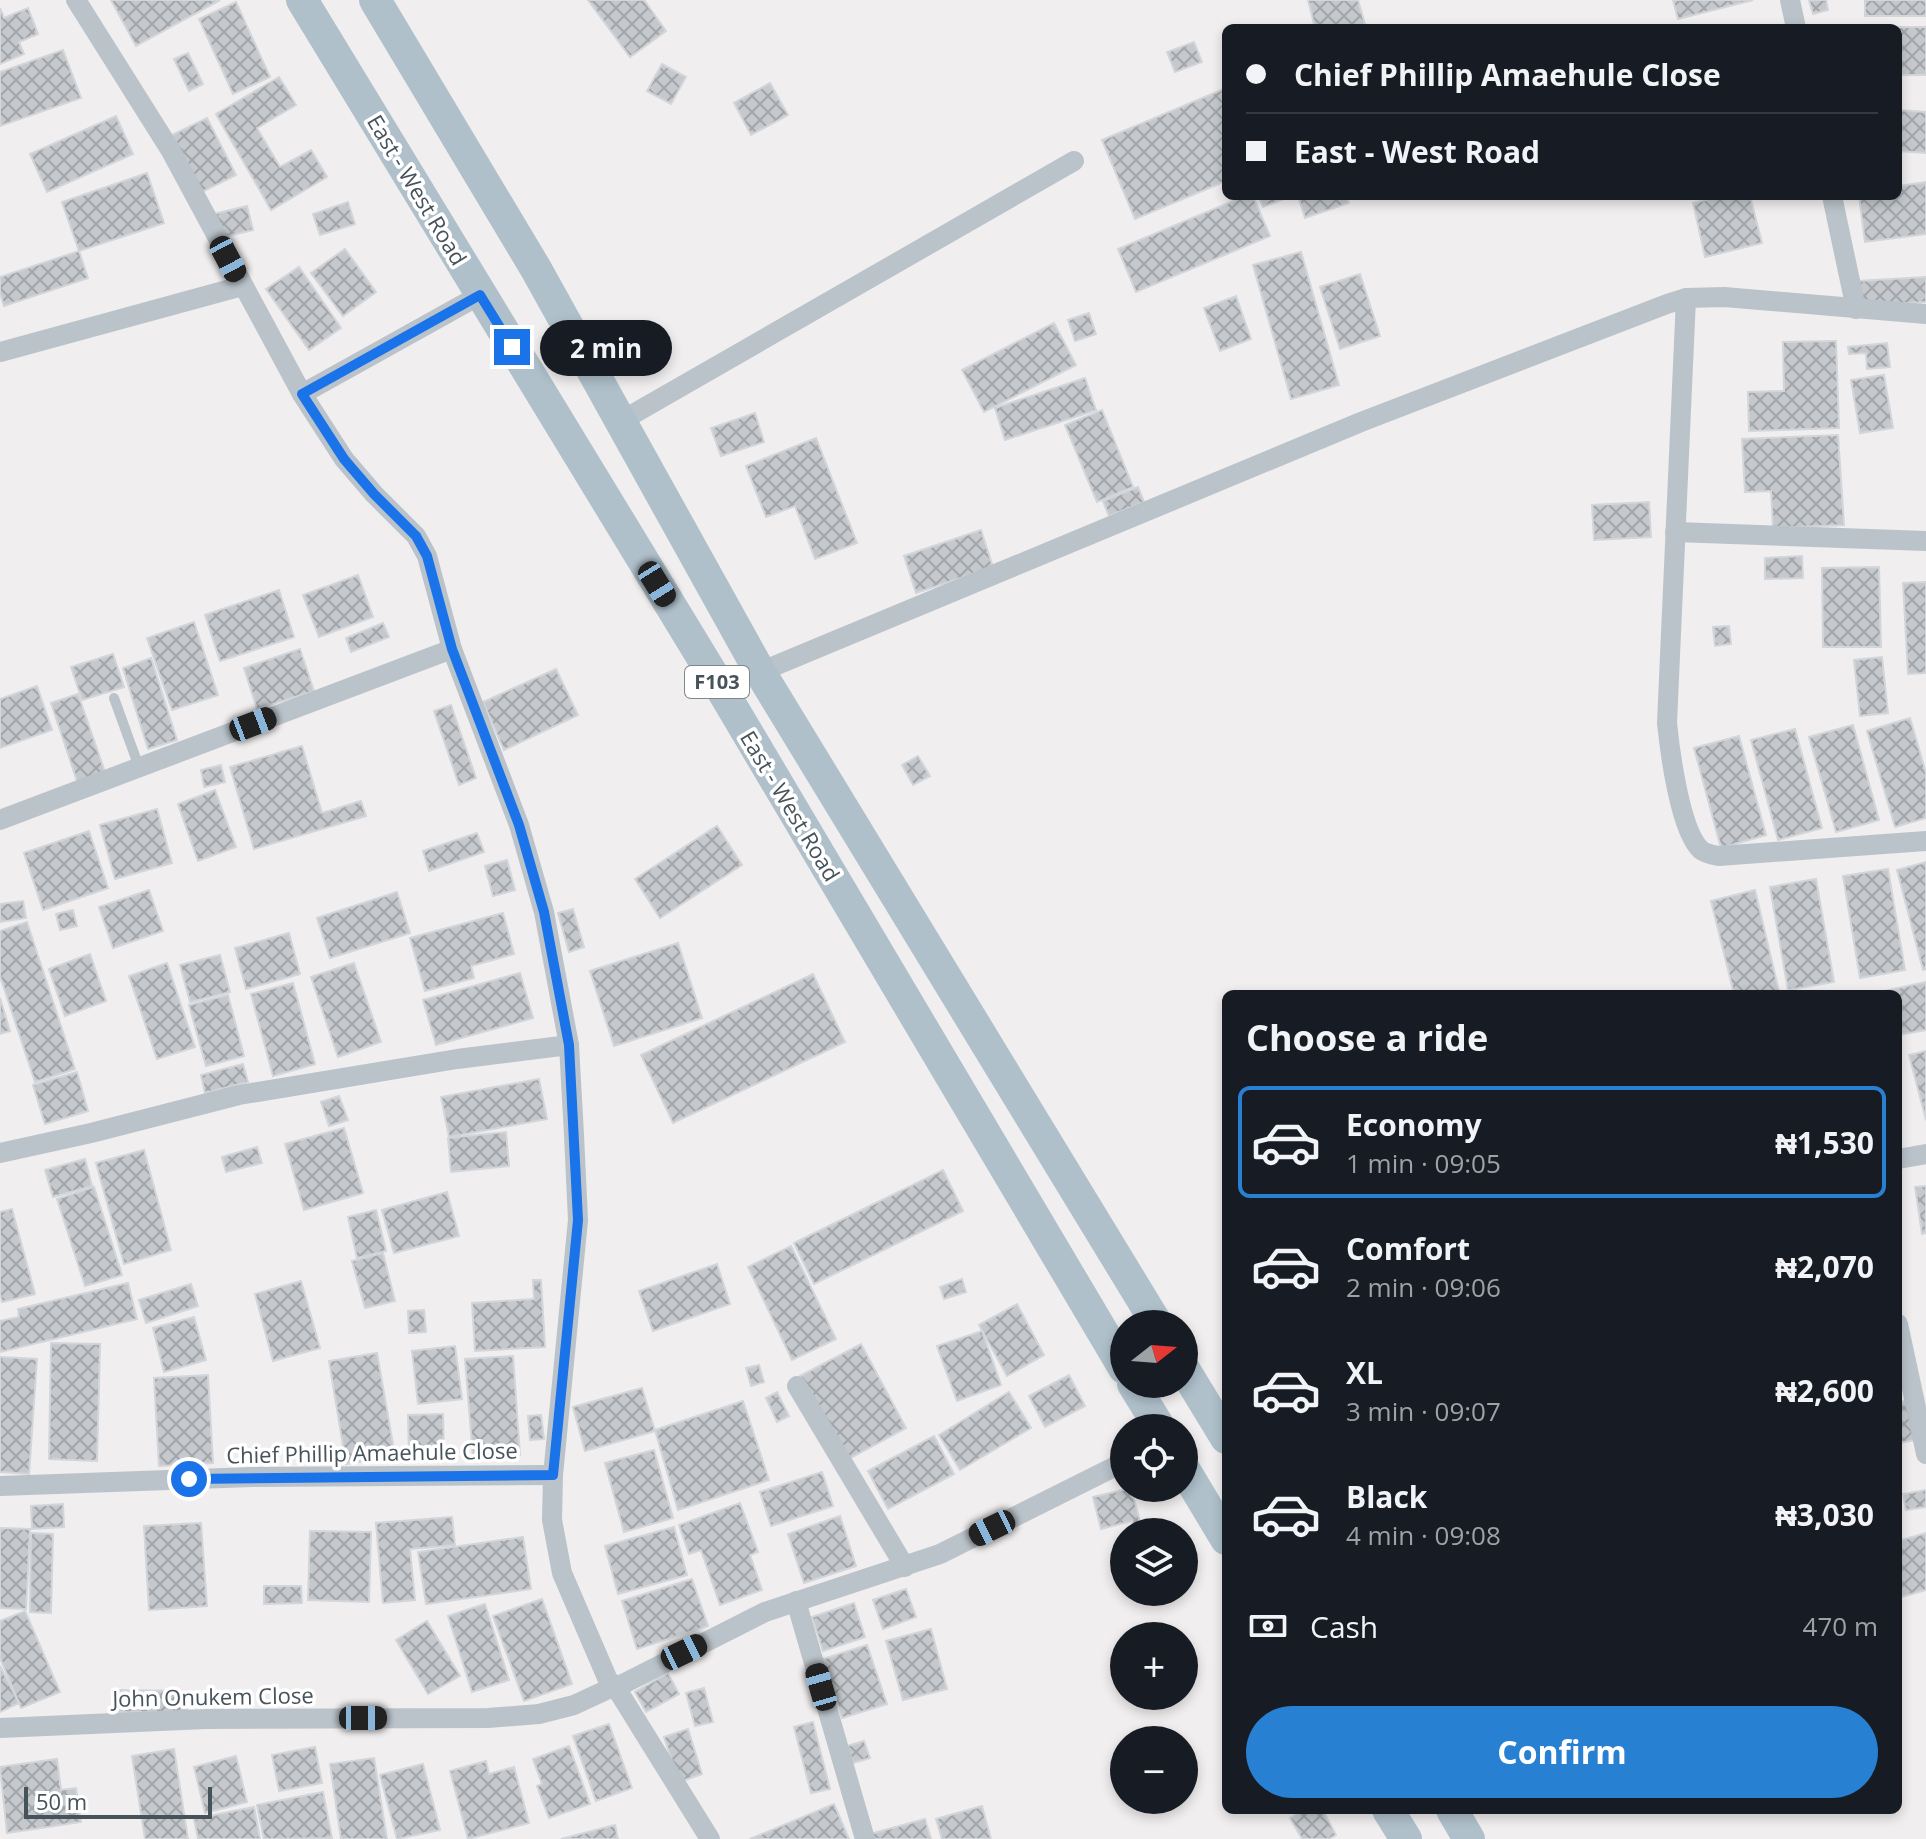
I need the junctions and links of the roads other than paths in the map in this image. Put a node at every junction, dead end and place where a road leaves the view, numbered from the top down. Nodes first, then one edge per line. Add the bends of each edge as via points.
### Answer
1 (76, 0) edge
2 (302, 0) edge
3 (375, 0) edge
4 (1790, 0) edge
5 (1795, 24) edge
6 (1074, 161) dead end
7 (1833, 200) edge
8 (242, 286) junction
9 (480, 295) junction
10 (1686, 298) junction
11 (1856, 309) junction
12 (1926, 314) edge
13 (3, 345) edge
14 (302, 394) junction
15 (621, 421) junction
16 (1675, 532) junction
17 (1926, 541) edge
18 (452, 649) junction
19 (760, 672) junction
20 (114, 698) dead end
21 (139, 767) junction
22 (0, 820) edge
23 (1926, 841) edge
24 (569, 1045) junction
25 (0, 1153) edge
26 (1926, 1154) edge
27 (1902, 1158) edge
28 (1148, 1310) edge
29 (1902, 1332) edge
30 (1110, 1344) edge
31 (1917, 1364) edge
32 (797, 1386) dead end
33 (1198, 1392) edge
34 (1222, 1431) edge
35 (1926, 1454) edge
36 (1110, 1469) edge
37 (553, 1475) junction
38 (0, 1486) edge
39 (1198, 1492) edge
40 (1222, 1532) edge
41 (905, 1567) junction
42 (796, 1601) junction
43 (615, 1686) junction
44 (0, 1728) edge
45 (1390, 1814) edge
46 (710, 1839) edge
47 (865, 1839) edge
48 (1406, 1839) edge

1 - 8 street via 171,151
2 - 9 main road, East - West Road / F103
3 - 15 main road, East - West Road / F103
4 - 5 street
6 - 15 street
7 - 11 street
8 - 13 street
8 - 14 street
9 - 14 street
9 - 30 main road, East - West Road / F103 via 722,690
10 - 11 street
10 - 16 street
10 - 19 street via 1361,422
11 - 12 street
14 - 18 street via 344,459 416,536 427,556
15 - 19 main road, East - West Road / F103
16 - 17 street
16 - 23 street via 1670,759 1692,838 1703,852 1719,856
18 - 21 street
18 - 24 street via 519,825 544,912
19 - 28 main road, East - West Road / F103
20 - 21 lane
21 - 22 street
24 - 25 street via 239,1095
24 - 37 street via 578,1220
26 - 27 street
29 - 31 street
31 - 35 street
32 - 41 street
33 - 34 main road
36 - 41 street, John Onukem Close
37 - 38 street, Chief Phillip Amaehule Close
37 - 43 street via 552,1520 562,1573
39 - 40 main road
41 - 42 street, John Onukem Close
42 - 43 street, John Onukem Close
42 - 47 street
43 - 44 street, John Onukem Close via 562,1708 501,1717 206,1719
43 - 46 street
45 - 48 main road

